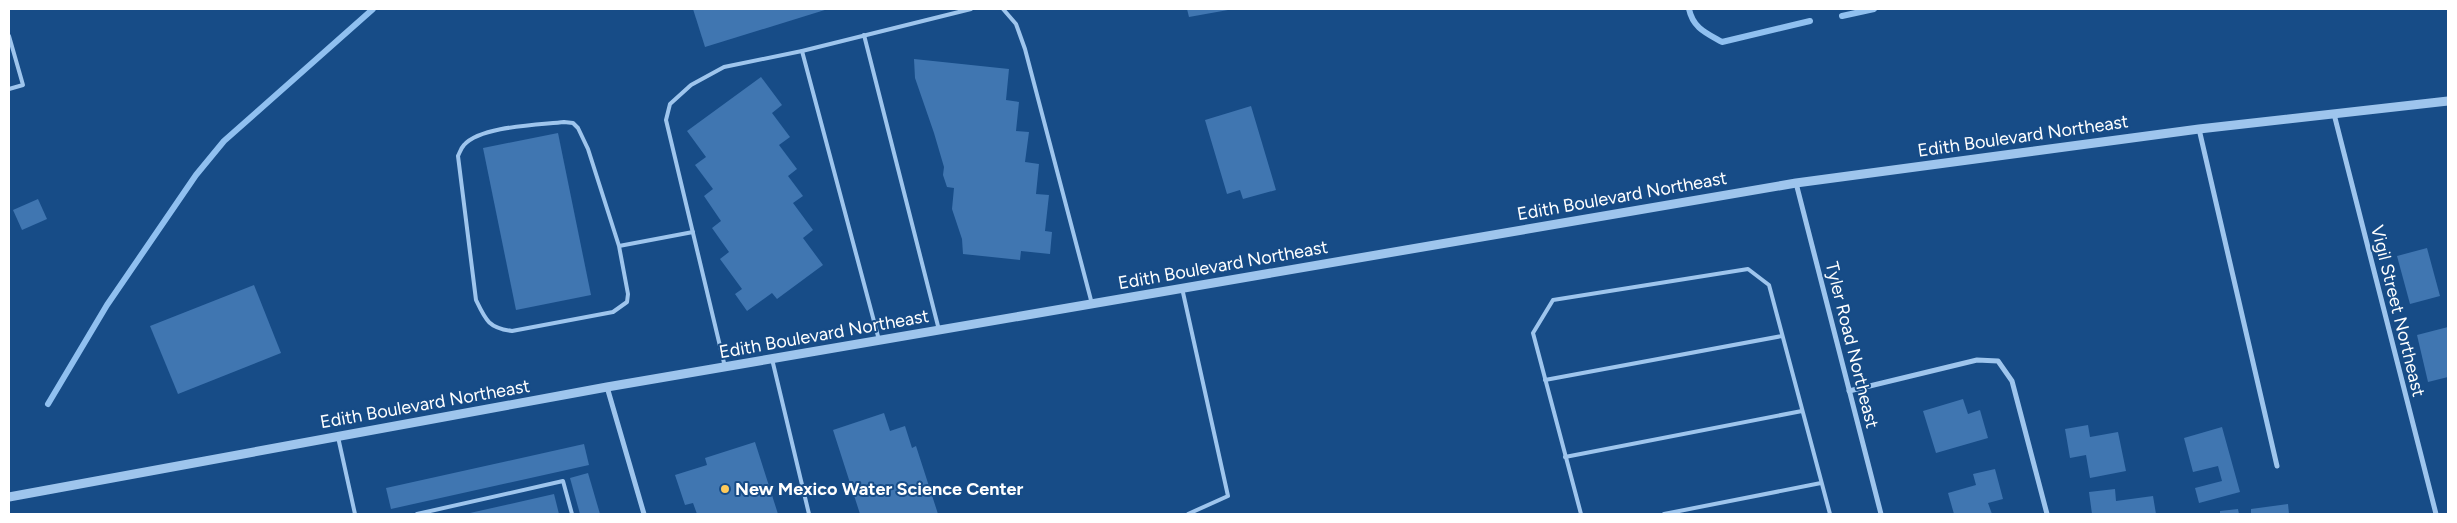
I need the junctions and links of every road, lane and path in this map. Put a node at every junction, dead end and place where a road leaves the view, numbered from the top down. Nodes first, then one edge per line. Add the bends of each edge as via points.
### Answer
1 (971, 9) edge
2 (1003, 9) edge
3 (864, 35) junction
4 (9, 36) edge
5 (802, 51) junction
6 (9, 89) edge
7 (2448, 101) edge
8 (2334, 114) junction
9 (2199, 129) junction
10 (1796, 183) junction
11 (693, 232) junction
12 (618, 246) junction
13 (1182, 288) junction
14 (1092, 304) junction
15 (939, 330) junction
16 (1782, 336) junction
17 (879, 340) junction
18 (772, 359) junction
19 (725, 367) junction
20 (1545, 380) junction
21 (607, 387) junction
22 (1849, 391) junction
23 (1802, 411) junction
24 (338, 437) junction
25 (1565, 457) junction
26 (2277, 466) dead end
27 (1821, 483) junction
28 (9, 497) edge
29 (355, 514) edge
30 (417, 514) edge
31 (572, 514) edge
32 (644, 514) edge
33 (809, 514) edge
34 (1188, 514) edge
35 (1580, 514) edge
36 (1664, 514) edge
37 (1830, 514) edge
38 (1881, 514) edge
39 (2047, 514) edge
40 (2436, 514) edge

1 - 3 lane
2 - 14 lane via 1016,24 1025,49
3 - 5 lane
3 - 15 lane
4 - 6 lane via 24,85
5 - 11 lane via 724,67 691,85 670,104 666,120
5 - 17 lane
7 - 8 street, Edith Boulevard Northeast
8 - 9 street, Edith Boulevard Northeast
8 - 40 street, Vigil Street Northeast
9 - 10 street, Edith Boulevard Northeast
9 - 26 street
10 - 13 street, Edith Boulevard Northeast
10 - 22 street, Tyler Road Northeast
11 - 12 lane
11 - 19 lane
12 - 12 lane via 628,294 627,302 620,308 512,332 499,330 486,321 476,300 458,156 464,145 492,131 564,122 573,124 588,149
13 - 14 street, Edith Boulevard Northeast
13 - 34 lane via 1228,496
14 - 15 street, Edith Boulevard Northeast
15 - 17 street, Edith Boulevard Northeast
16 - 20 lane
16 - 20 lane via 1769,285 1748,269 1553,300 1533,333
16 - 23 lane
17 - 18 street, Edith Boulevard Northeast
18 - 19 street, Edith Boulevard Northeast
18 - 33 lane
19 - 21 street, Edith Boulevard Northeast
20 - 25 lane
21 - 24 street, Edith Boulevard Northeast
21 - 32 street
22 - 38 street, Tyler Road Northeast
22 - 39 street via 1978,360 1998,361 2012,381
23 - 25 lane
23 - 27 lane
24 - 28 street, Edith Boulevard Northeast
24 - 29 lane
25 - 35 lane
27 - 36 lane
27 - 37 lane
30 - 31 lane via 563,481

